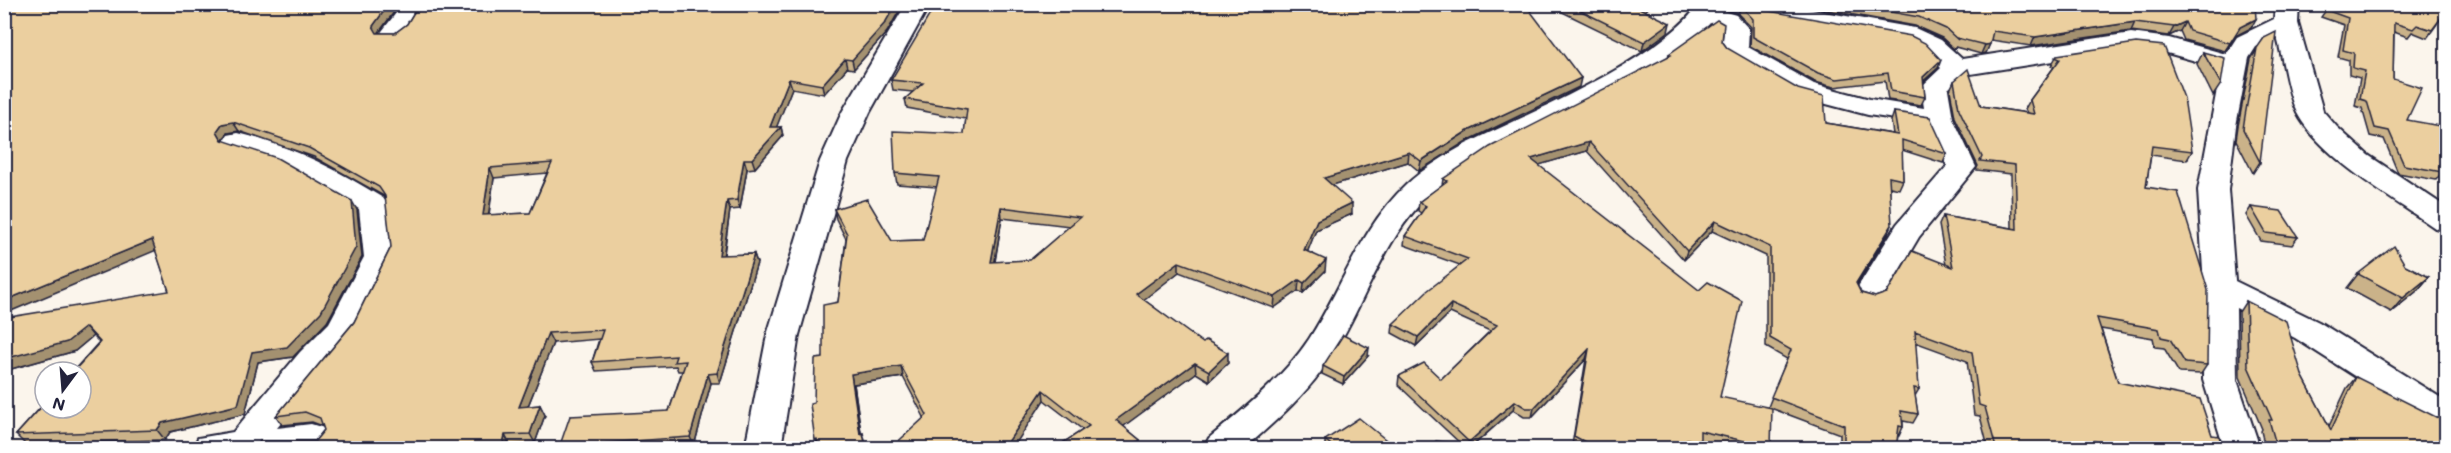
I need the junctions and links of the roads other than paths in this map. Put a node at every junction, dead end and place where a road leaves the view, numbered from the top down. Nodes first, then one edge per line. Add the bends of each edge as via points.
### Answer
1 (416, 4) edge
2 (918, 4) edge
3 (1734, 4) edge
4 (1710, 10) edge
5 (2287, 14) edge
6 (392, 35) edge
7 (2234, 64) junction
8 (1956, 68) junction
9 (1939, 118) junction
10 (238, 141) dead end
11 (2446, 221) edge
12 (2220, 287) junction
13 (1870, 293) edge
14 (2446, 418) edge
15 (312, 438) edge
16 (230, 448) edge
17 (763, 448) edge
18 (1222, 448) edge
19 (2242, 448) edge

1 - 6 street
2 - 17 street via 856,112 834,161 783,335
3 - 8 street via 1915,36 1932,45
4 - 9 street via 1737,29 1736,50 1805,90 1868,108
4 - 18 street via 1672,47 1452,164 1412,195 1382,235 1350,298 1298,378
5 - 7 street via 2246,42
5 - 11 street via 2310,111 2327,133 2366,167
7 - 8 street via 2169,46 2131,41
7 - 12 street via 2213,190
8 - 9 street via 1934,87
9 - 13 street via 1962,167 1908,231
10 - 16 street via 275,150 316,168 373,205 379,257 342,330
12 - 14 street via 2307,330
12 - 19 street via 2220,380
15 - 16 street

